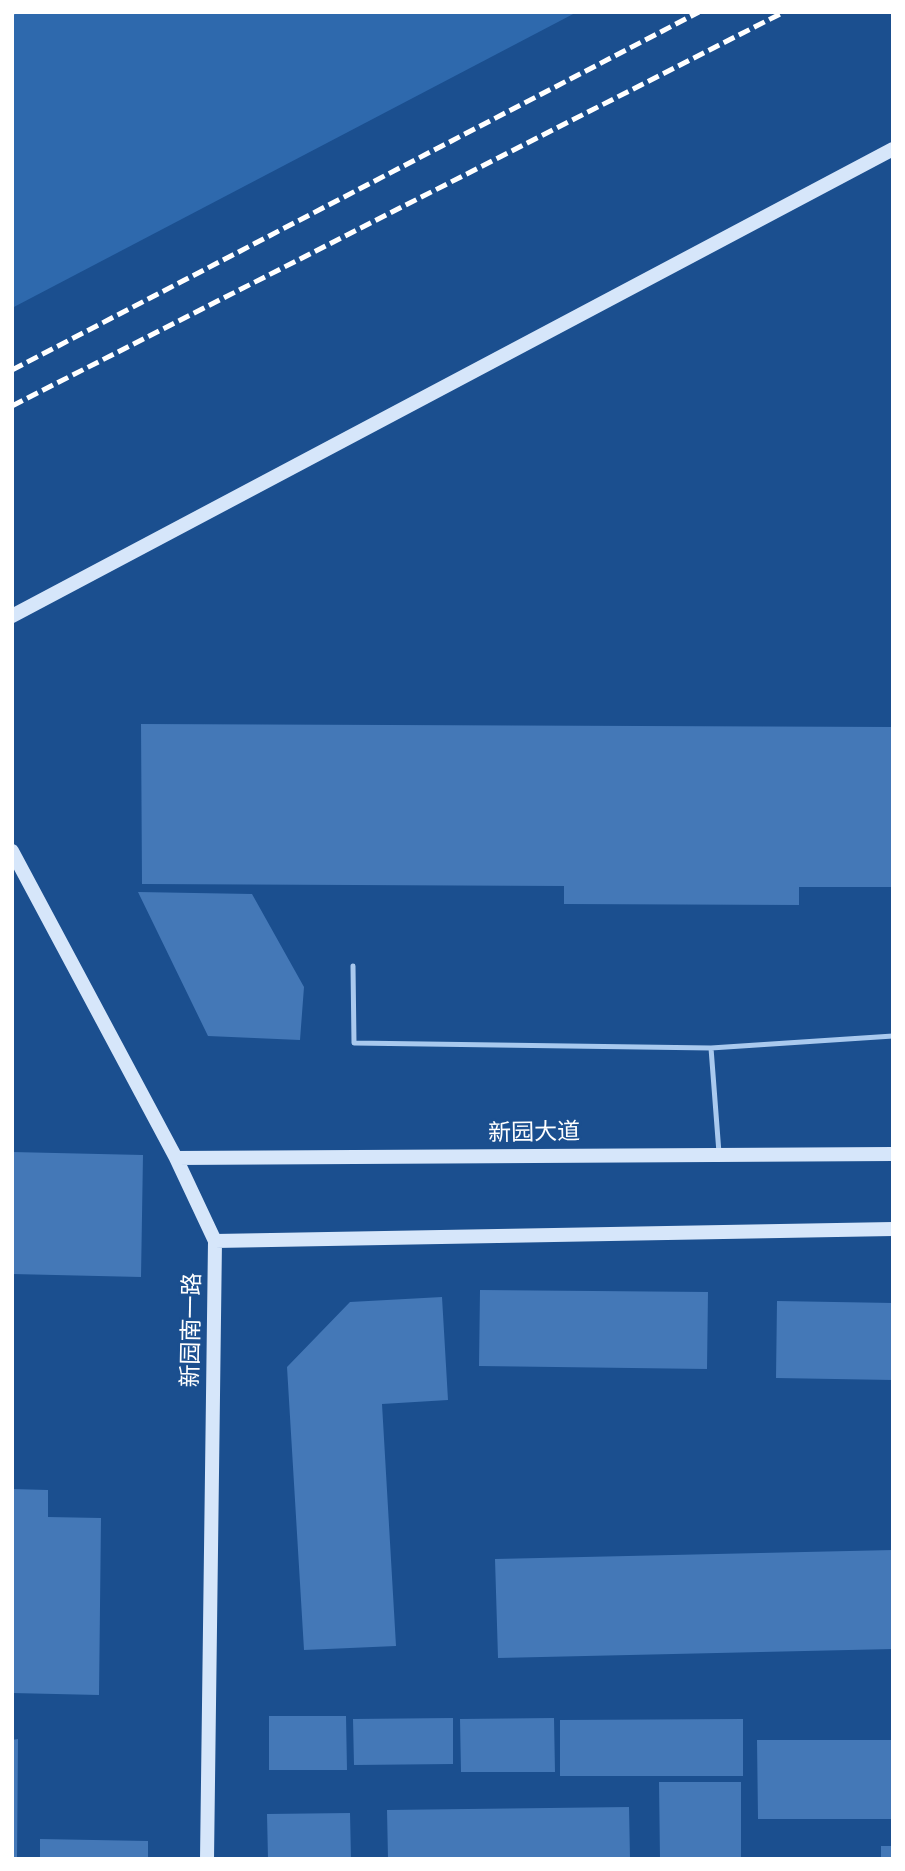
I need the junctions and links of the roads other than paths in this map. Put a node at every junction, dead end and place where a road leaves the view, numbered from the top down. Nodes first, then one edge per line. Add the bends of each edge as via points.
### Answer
1 (893, 149) edge
2 (12, 616) edge
3 (12, 851) edge
4 (353, 966) dead end
5 (893, 1036) edge
6 (711, 1048) junction
7 (719, 1153) junction
8 (893, 1154) edge
9 (176, 1158) junction
10 (893, 1229) edge
11 (215, 1241) junction
12 (207, 1859) edge

1 - 2 street
3 - 9 street, 新园南一路
4 - 6 lane via 354,1043
5 - 6 lane
6 - 7 lane
7 - 8 street, 新园大道
7 - 9 street, 新园大道
9 - 11 street, 新园南一路
10 - 11 street
11 - 12 street, 新园南一路

